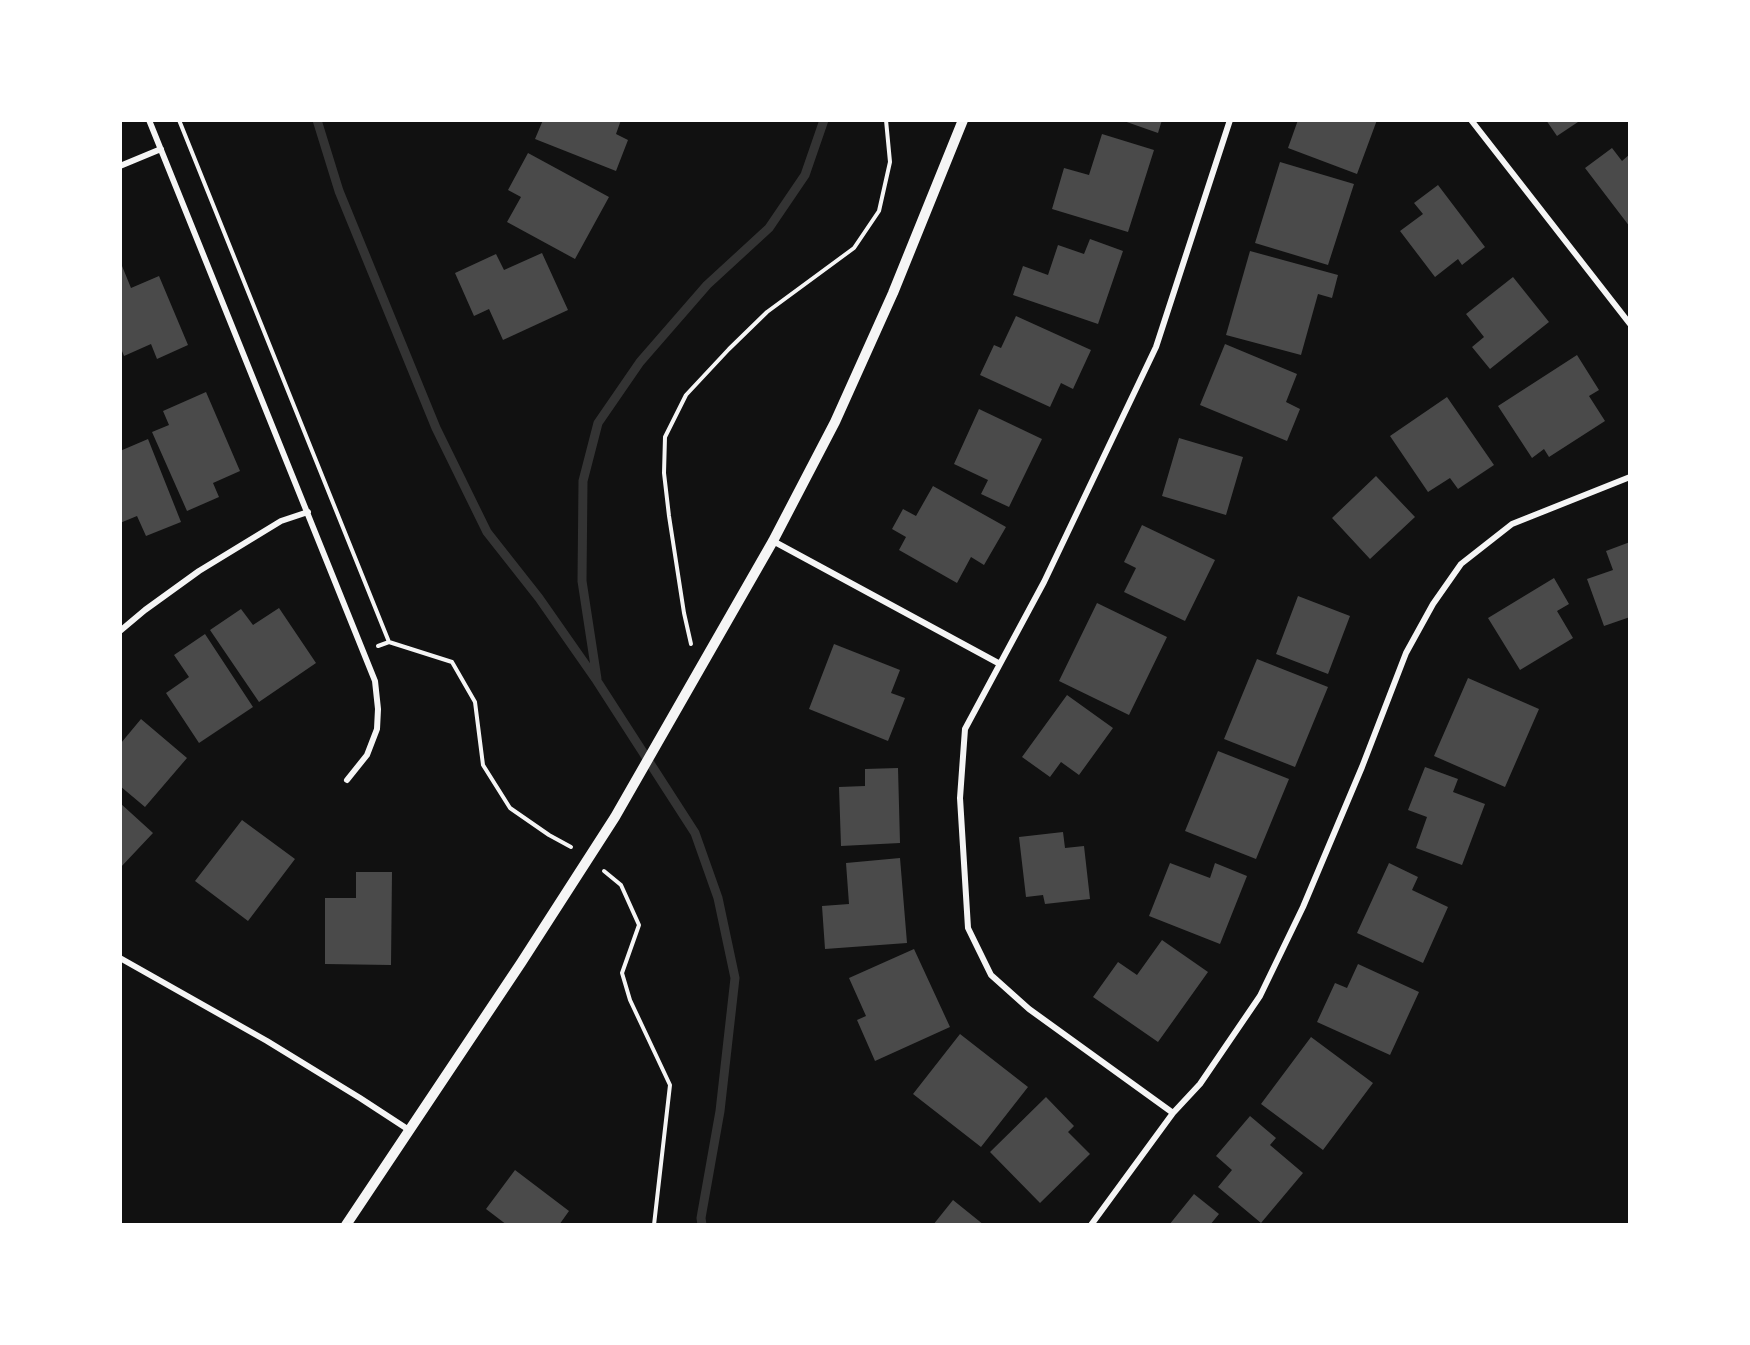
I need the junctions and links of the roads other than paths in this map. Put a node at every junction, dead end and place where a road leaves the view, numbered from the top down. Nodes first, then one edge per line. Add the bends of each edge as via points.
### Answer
1 (150, 120) edge
2 (963, 120) edge
3 (1230, 120) edge
4 (1471, 120) edge
5 (161, 149) junction
6 (120, 166) edge
7 (1630, 324) edge
8 (1630, 477) edge
9 (308, 512) junction
10 (773, 541) junction
11 (120, 631) edge
12 (1000, 664) junction
13 (347, 780) dead end
14 (120, 958) edge
15 (1173, 1113) junction
16 (409, 1130) junction
17 (346, 1225) edge
18 (1091, 1225) edge

1 - 5 street
2 - 10 street via 893,293 835,422
3 - 12 street via 1156,347 1044,582
4 - 7 street
5 - 6 street
5 - 9 street
8 - 15 street via 1512,524 1461,564 1432,604 1406,653 1308,897 1260,996 1200,1084
9 - 11 street via 281,522 199,571
9 - 13 street via 375,681 377,729 367,755
10 - 12 street
10 - 16 street via 615,817
12 - 15 street via 965,729 960,798 968,928 999,982 1029,1009
14 - 16 street via 267,1041
15 - 18 street
16 - 17 street

